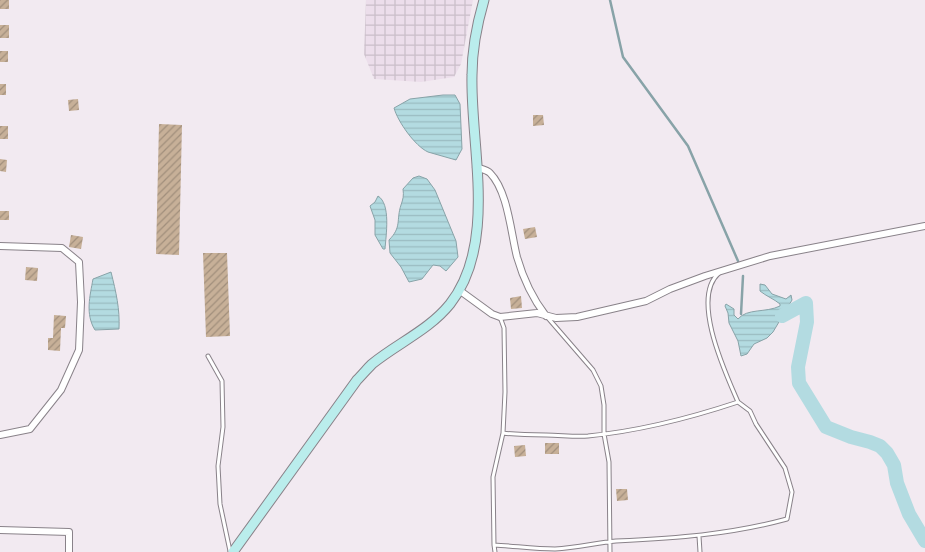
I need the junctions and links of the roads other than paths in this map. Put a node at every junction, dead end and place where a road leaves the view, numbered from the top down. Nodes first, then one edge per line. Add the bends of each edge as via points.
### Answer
1 (484, 0) edge
2 (476, 167) junction
3 (925, 226) edge
4 (0, 246) edge
5 (725, 270) junction
6 (459, 290) junction
7 (546, 316) junction
8 (500, 317) junction
9 (208, 356) dead end
10 (738, 402) junction
11 (503, 433) junction
12 (0, 434) edge
13 (604, 434) junction
14 (0, 530) edge
15 (700, 536) junction
16 (610, 542) junction
17 (494, 545) junction
18 (69, 552) edge
19 (232, 552) edge
20 (495, 552) edge
21 (610, 552) edge
22 (700, 552) edge

1 - 2 main road via 474,41 472,75
2 - 6 main road via 476,236 468,271
2 - 7 street via 490,172 497,184 509,216 518,258 535,299
3 - 5 street via 770,256
4 - 12 street via 62,248 79,262 81,302 79,350 61,390 30,429
5 - 7 street via 646,301 577,317
5 - 10 lane via 714,279 707,302 723,369
6 - 8 street
6 - 19 main road via 436,319 372,364 357,380
7 - 8 street via 536,313
7 - 13 lane via 593,370 601,386
8 - 11 lane via 504,328 505,362
9 - 19 lane via 222,381 223,427 218,466 220,504
10 - 13 lane via 703,413
10 - 15 lane via 750,411 785,468 792,492 787,519
11 - 13 lane
11 - 17 lane via 493,477
13 - 16 lane via 609,462
14 - 18 street via 69,532
15 - 16 lane
15 - 22 lane
16 - 17 lane via 554,549
16 - 21 lane
17 - 20 lane

